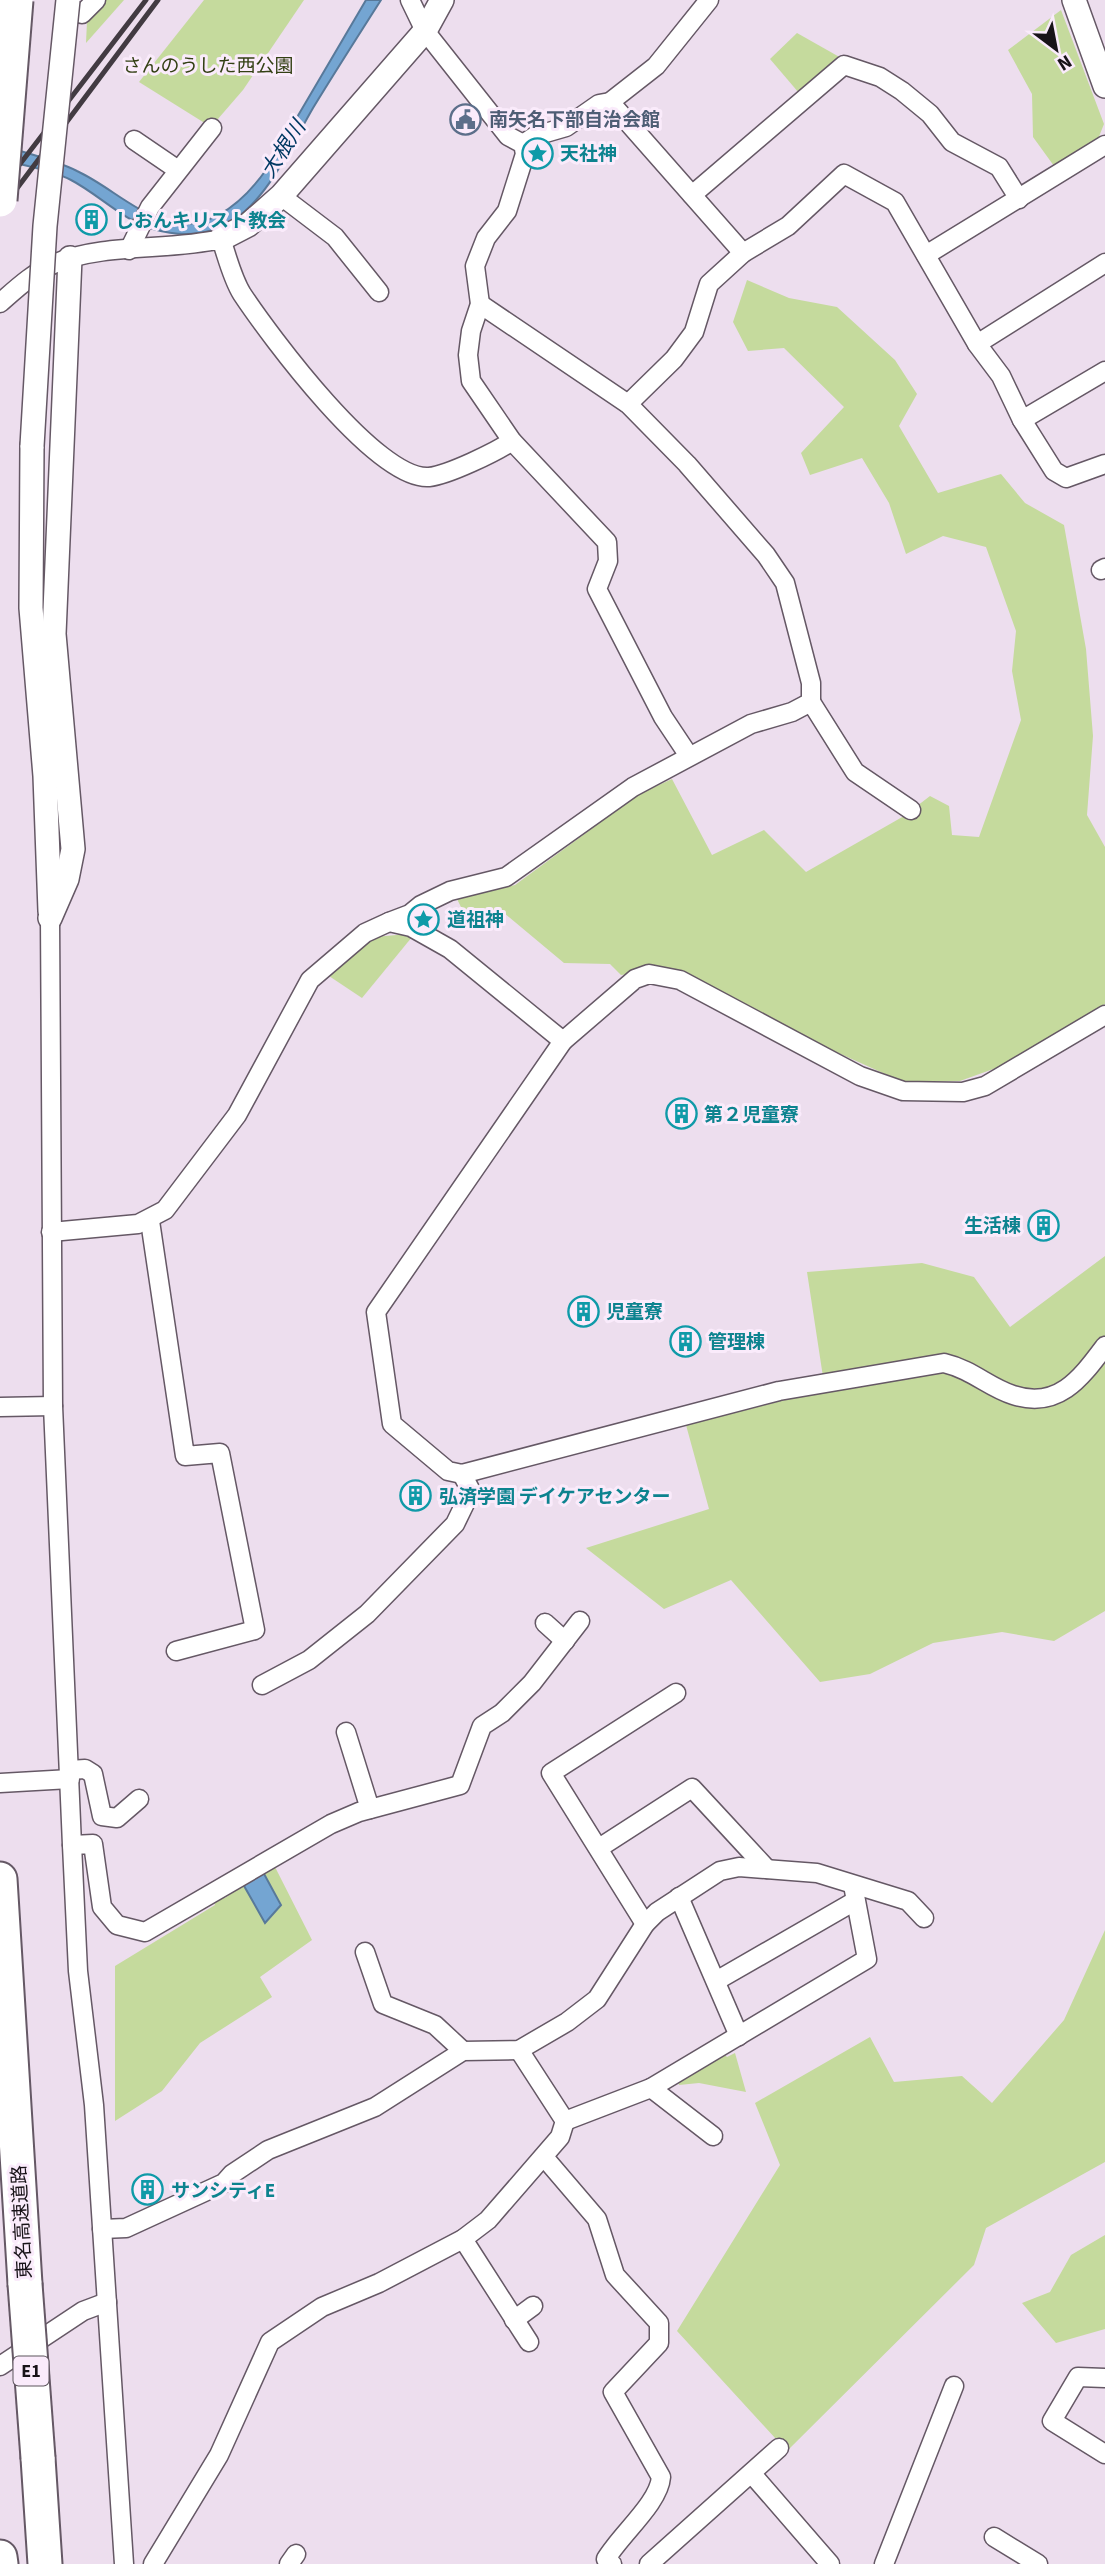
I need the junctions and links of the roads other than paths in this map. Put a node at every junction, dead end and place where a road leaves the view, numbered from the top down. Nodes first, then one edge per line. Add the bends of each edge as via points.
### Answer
1 (16, 0) edge
2 (96, 0) edge
3 (410, 0) edge
4 (442, 0) edge
5 (709, 0) edge
6 (1074, 0) edge
7 (75, 7) edge
8 (425, 31) junction
9 (1105, 86) edge
10 (610, 102) junction
11 (212, 128) dead end
12 (134, 140) dead end
13 (523, 144) junction
14 (1105, 145) edge
15 (178, 170) junction
16 (692, 195) junction
17 (281, 196) junction
18 (1019, 199) junction
19 (0, 200) edge
20 (221, 239) junction
21 (129, 250) junction
22 (744, 253) junction
23 (926, 256) junction
24 (70, 258) junction
25 (1105, 263) edge
26 (379, 292) dead end
27 (0, 303) edge
28 (481, 304) junction
29 (977, 344) junction
30 (1105, 371) edge
31 (628, 404) junction
32 (1021, 420) junction
33 (512, 441) junction
34 (1105, 464) edge
35 (811, 702) junction
36 (689, 756) junction
37 (911, 810) dead end
38 (50, 918) junction
39 (389, 922) junction
40 (1105, 1015) edge
41 (564, 1041) junction
42 (150, 1221) junction
43 (51, 1232) junction
44 (1105, 1346) edge
45 (9, 1406) edge
46 (53, 1406) junction
47 (462, 1475) junction
48 (580, 1621) dead end
49 (545, 1623) dead end
50 (565, 1641) junction
51 (176, 1651) dead end
52 (262, 1685) dead end
53 (676, 1693) dead end
54 (346, 1732) dead end
55 (70, 1774) junction
56 (0, 1783) edge
57 (139, 1799) dead end
58 (370, 1809) junction
59 (72, 1845) junction
60 (599, 1848) junction
61 (766, 1869) junction
62 (0, 1879) edge
63 (854, 1893) junction
64 (680, 1896) junction
65 (924, 1918) dead end
66 (645, 1924) junction
67 (365, 1952) dead end
68 (716, 1981) junction
69 (739, 2036) junction
70 (519, 2050) junction
71 (463, 2051) junction
72 (651, 2088) junction
73 (565, 2121) junction
74 (713, 2136) dead end
75 (544, 2157) junction
76 (102, 2230) junction
77 (463, 2239) junction
78 (107, 2302) junction
79 (533, 2306) dead end
80 (514, 2320) junction
81 (529, 2342) dead end
82 (0, 2366) edge
83 (1105, 2378) edge
84 (954, 2386) dead end
85 (779, 2448) dead end
86 (1105, 2454) edge
87 (752, 2474) junction
88 (994, 2536) dead end
89 (0, 2557) edge
90 (1, 2564) edge
91 (45, 2564) edge
92 (124, 2564) edge
93 (153, 2564) edge
94 (612, 2564) edge
95 (649, 2564) edge
96 (830, 2564) edge
97 (884, 2564) edge
98 (1038, 2564) edge

1 - 19 highway, bridge
2 - 7 street
3 - 8 street
4 - 8 street
5 - 10 street via 656,66
6 - 9 street
7 - 38 street, bridge via 46,226 32,446 31,608 45,776
8 - 13 street via 508,136
8 - 17 street
10 - 13 street
10 - 16 street
11 - 15 street
12 - 15 street
13 - 28 street via 525,154 507,211 485,238 475,266
14 - 18 street
15 - 21 street via 150,207
16 - 18 street via 844,65 880,77 902,91 930,114 952,142 999,167
16 - 22 street
17 - 20 street via 248,225
17 - 26 street via 335,237
18 - 23 street
20 - 21 street via 192,246
20 - 33 street via 241,292 333,410 397,469 428,477 496,453
21 - 24 street
22 - 23 street via 788,226 844,174 895,202
22 - 31 street via 709,285 694,332 674,359
23 - 29 street
24 - 27 street via 26,280
24 - 38 street via 54,634 73,849 67,879
25 - 29 street
28 - 31 street
28 - 33 street via 468,355 471,381
29 - 32 street via 1001,376
30 - 32 street
31 - 35 street via 687,464 785,583 811,683
32 - 34 street via 1059,476 1066,478
33 - 36 street via 607,542 608,561 597,589 663,717
35 - 36 street via 751,724
35 - 37 street via 855,772
36 - 39 street via 633,788 506,877 450,891
38 - 43 street
39 - 41 street via 411,927 450,948
39 - 42 street via 365,933 310,980 237,1115 178,1196
40 - 41 street via 995,1080 963,1092 903,1091 860,1076 664,974 635,979
41 - 47 street via 376,1312 392,1424 448,1471
42 - 43 street
42 - 51 street via 185,1457 220,1452 255,1630
43 - 46 street
44 - 47 street via 1077,1382 1060,1395 1039,1399 1012,1395 967,1368 944,1363 779,1391
45 - 46 street
46 - 55 street
47 - 52 street via 471,1491 455,1524 367,1614 309,1660
48 - 50 street
49 - 50 street
50 - 58 street via 532,1683 482,1726 460,1785
53 - 60 street via 551,1773
54 - 58 street
55 - 56 street
55 - 57 street via 85,1769 93,1774 102,1816 117,1818
55 - 59 street
58 - 59 street via 331,1824 145,1932 117,1925 102,1907 93,1844
59 - 76 street via 78,1971 94,2105
60 - 61 street via 692,1788
60 - 66 street
61 - 63 street via 817,1873
61 - 64 street via 720,1871
62 - 91 highway, 東名高速道路 / E1, bridge
63 - 65 street via 908,1901
63 - 68 street
63 - 69 street via 867,1959
64 - 66 street
64 - 68 street
66 - 70 street via 597,1999
67 - 71 street via 383,2004 435,2025
68 - 69 street
69 - 72 street
70 - 71 street
70 - 73 street
71 - 76 street via 375,2107 268,2150 224,2183 126,2228
72 - 73 street
72 - 74 street
73 - 75 street via 560,2137
75 - 77 street via 488,2220
75 - 94 street via 597,2218 615,2276 659,2323 659,2343 612,2392 661,2477 660,2490 615,2544 606,2559
76 - 78 street
77 - 80 street
77 - 93 street via 322,2307 270,2342 219,2455
78 - 82 street via 83,2311
78 - 92 street
79 - 80 street
80 - 81 street
83 - 86 street via 1078,2377 1052,2421
84 - 97 street
85 - 87 street
87 - 95 street
87 - 96 street
88 - 98 street via 1007,2554
89 - 90 highway

